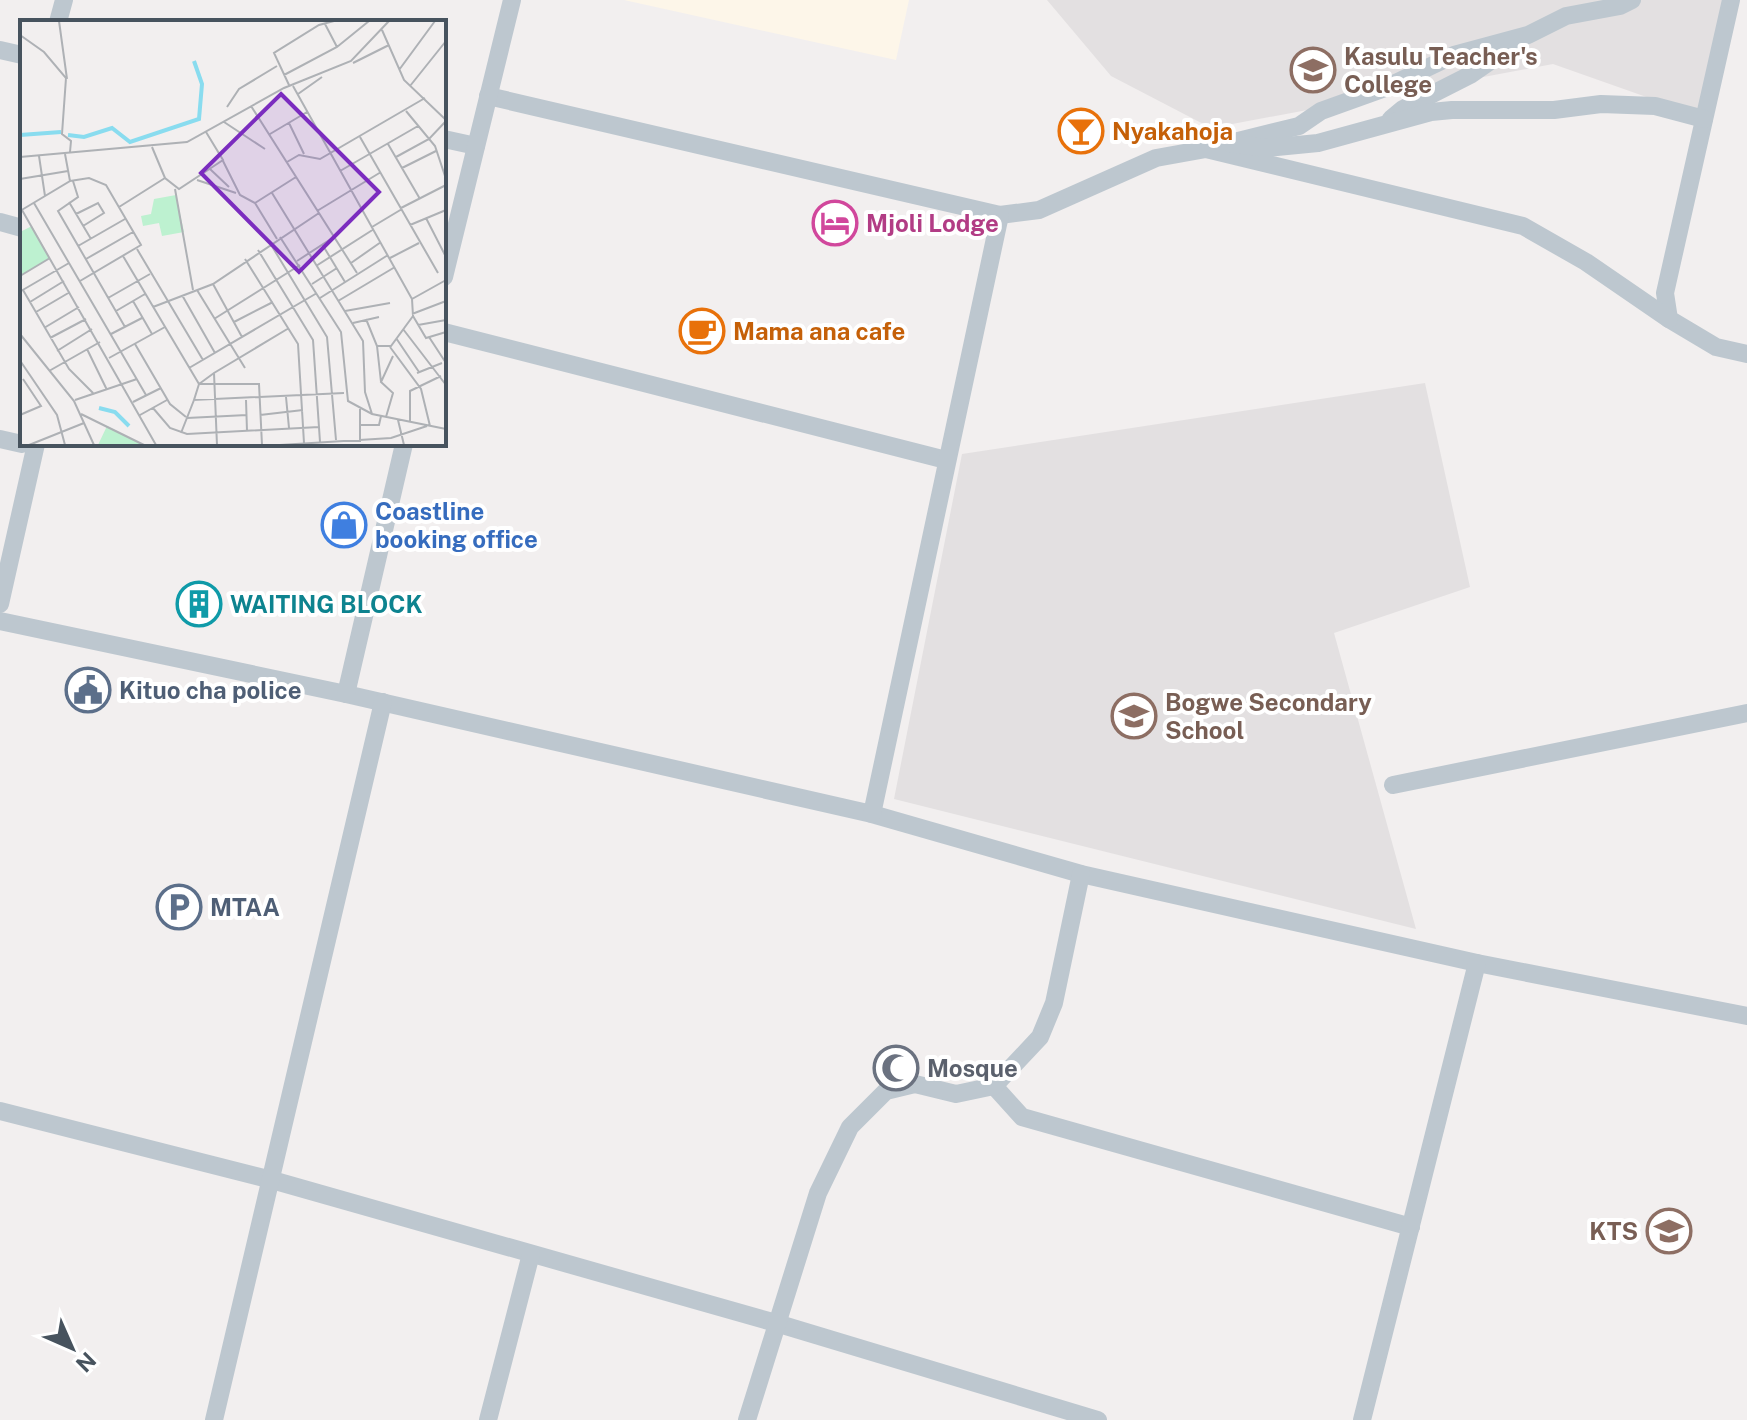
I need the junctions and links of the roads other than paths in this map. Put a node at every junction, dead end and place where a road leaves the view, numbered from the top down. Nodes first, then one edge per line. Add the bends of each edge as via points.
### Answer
1 (64, 0) edge
2 (512, 0) edge
3 (1632, 0) edge
4 (1731, 0) edge
5 (59, 20) edge
6 (1528, 35) junction
7 (0, 50) edge
8 (20, 55) edge
9 (488, 96) junction
10 (1704, 119) junction
11 (1382, 126) junction
12 (446, 139) edge
13 (1230, 143) junction
14 (476, 146) junction
15 (1206, 149) junction
16 (1000, 215) junction
17 (0, 222) edge
18 (20, 227) edge
19 (446, 269) edge
20 (1669, 319) junction
21 (446, 333) edge
22 (1747, 354) edge
23 (0, 439) edge
24 (20, 443) edge
25 (29, 446) edge
26 (404, 446) edge
27 (946, 460) junction
28 (0, 604) edge
29 (0, 621) edge
30 (346, 694) junction
31 (383, 702) junction
32 (1747, 713) edge
33 (1393, 785) dead end
34 (872, 814) junction
35 (1081, 874) junction
36 (1477, 963) junction
37 (1747, 1016) edge
38 (994, 1086) junction
39 (0, 1111) edge
40 (272, 1180) junction
41 (1411, 1227) junction
42 (531, 1254) junction
43 (776, 1323) junction
44 (214, 1420) edge
45 (488, 1420) edge
46 (747, 1420) edge
47 (1098, 1420) edge
48 (1362, 1420) edge

1 - 5 street
2 - 9 street
3 - 6 street via 1566,16
4 - 10 street
6 - 11 street
6 - 13 street via 1454,55 1321,111 1299,126
7 - 8 street
9 - 14 street
9 - 16 street
10 - 11 street via 1655,106 1601,104 1431,112
10 - 20 street via 1665,293
11 - 13 street via 1318,143 1266,148
12 - 14 street
13 - 15 street
14 - 19 street
15 - 16 street via 1156,158 1039,210
15 - 20 street via 1523,226
16 - 27 street
17 - 18 street
20 - 22 street via 1716,347
21 - 27 street
23 - 24 street
25 - 28 street
26 - 30 street
27 - 34 street
29 - 30 street
30 - 31 street
31 - 34 street
31 - 40 street
32 - 33 street
34 - 35 street
35 - 36 street
35 - 38 street via 1045,1026
36 - 37 street
36 - 41 street
38 - 41 street via 1022,1117
38 - 43 street via 956,1094 915,1084 886,1091 850,1127 818,1193
39 - 40 street
40 - 42 street
40 - 44 street
41 - 48 street
42 - 43 street
42 - 45 street
43 - 46 street
43 - 47 street

